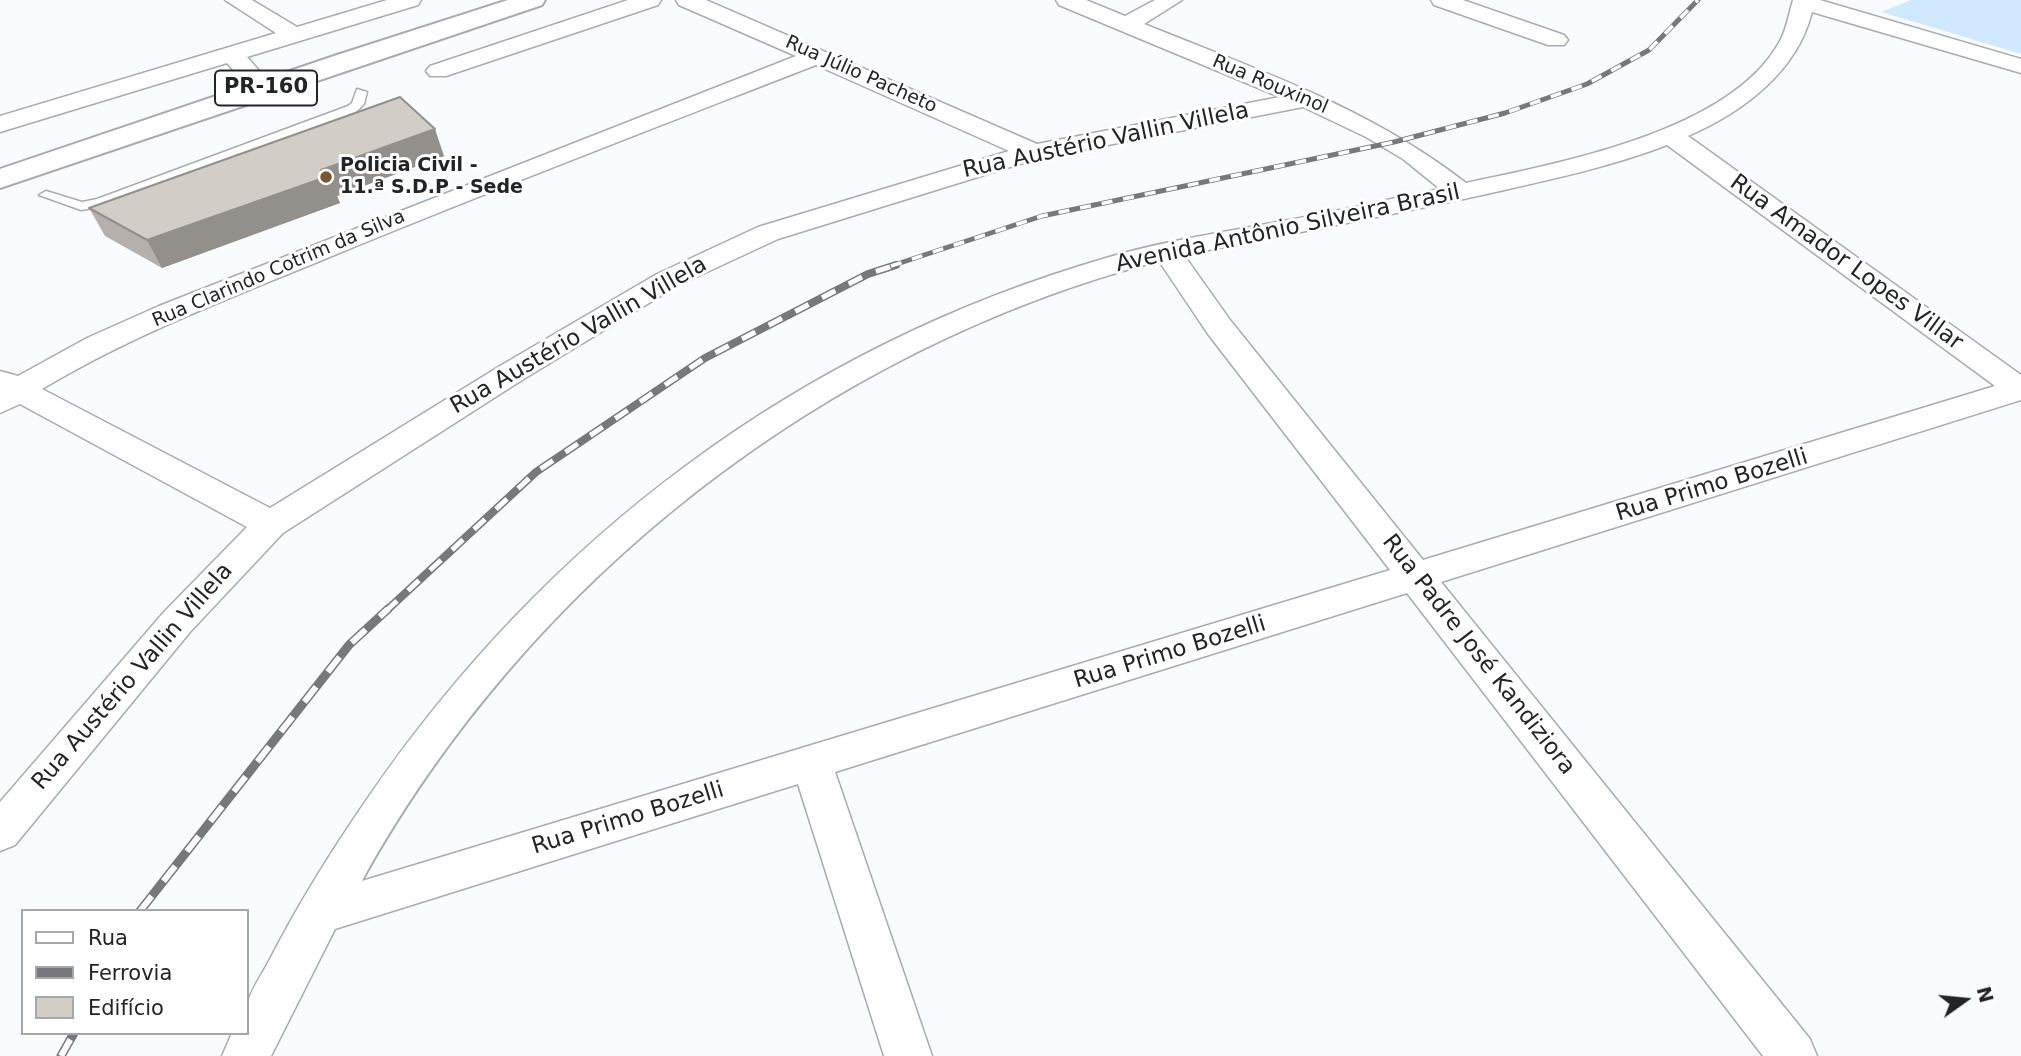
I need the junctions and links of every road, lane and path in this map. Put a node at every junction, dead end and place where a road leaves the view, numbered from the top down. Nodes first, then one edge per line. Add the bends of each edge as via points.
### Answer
1 (236, 0) edge
2 (410, 0) edge
3 (533, 0) edge
4 (650, 0) edge
5 (687, 0) edge
6 (1067, 0) edge
7 (1171, 0) edge
8 (1442, 0) edge
9 (1803, 1) edge
10 (1127, 23) junction
11 (295, 35) junction
12 (1556, 40) dead end
13 (232, 54) junction
14 (820, 56) junction
15 (2021, 66) edge
16 (438, 71) dead end
17 (263, 89) junction
18 (361, 92) dead end
19 (1306, 99) junction
20 (0, 124) edge
21 (1671, 135) junction
22 (1034, 152) junction
23 (0, 179) edge
24 (1461, 192) junction
25 (46, 195) dead end
26 (1166, 250) junction
27 (2021, 389) edge
28 (6, 391) edge
29 (271, 524) junction
30 (1417, 578) junction
31 (811, 762) junction
32 (0, 832) edge
33 (318, 915) junction
34 (246, 1056) edge
35 (908, 1056) edge
36 (1793, 1056) edge

1 - 11 street
2 - 11 street
3 - 17 main road, PR-160
4 - 16 street
5 - 14 street, Rua Júlio Pacheto
6 - 10 street, Rua Rouxinol
7 - 10 street
8 - 12 street
9 - 15 street
9 - 21 street, Avenida Antônio Silveira Brasil via 1790,45 1759,80 1714,114
10 - 19 street, Rua Rouxinol
11 - 13 street
13 - 17 street
13 - 20 street
14 - 22 street, Rua Júlio Pacheto
14 - 28 street, Rua Clarindo Cotrim da Silva via 385,224 111,340
17 - 23 main road, PR-160
18 - 25 lane via 352,109 100,203 80,206
19 - 22 street, Rua Austério Vallin Villela
19 - 24 street, Rua Rouxinol via 1394,142
21 - 24 street, Avenida Antônio Silveira Brasil via 1634,149
21 - 27 street, Rua Amador Lopes Villar
22 - 29 street, Rua Austério Vallin Villela via 768,233 667,280
24 - 26 street, Avenida Antônio Silveira Brasil
26 - 30 street, Rua Padre José Kandiziora via 1219,327
26 - 33 street, Avenida Antônio Silveira Brasil via 1008,299 930,335 813,397 689,478 597,553 482,673 374,818
27 - 30 street, Rua Primo Bozelli
28 - 29 street
29 - 32 street, Rua Austério Vallin Villela via 177,622
30 - 31 street, Rua Primo Bozelli
30 - 36 street, Rua Padre José Kandiziora
31 - 33 street, Rua Primo Bozelli
31 - 35 street
33 - 34 street, Avenida Antônio Silveira Brasil

